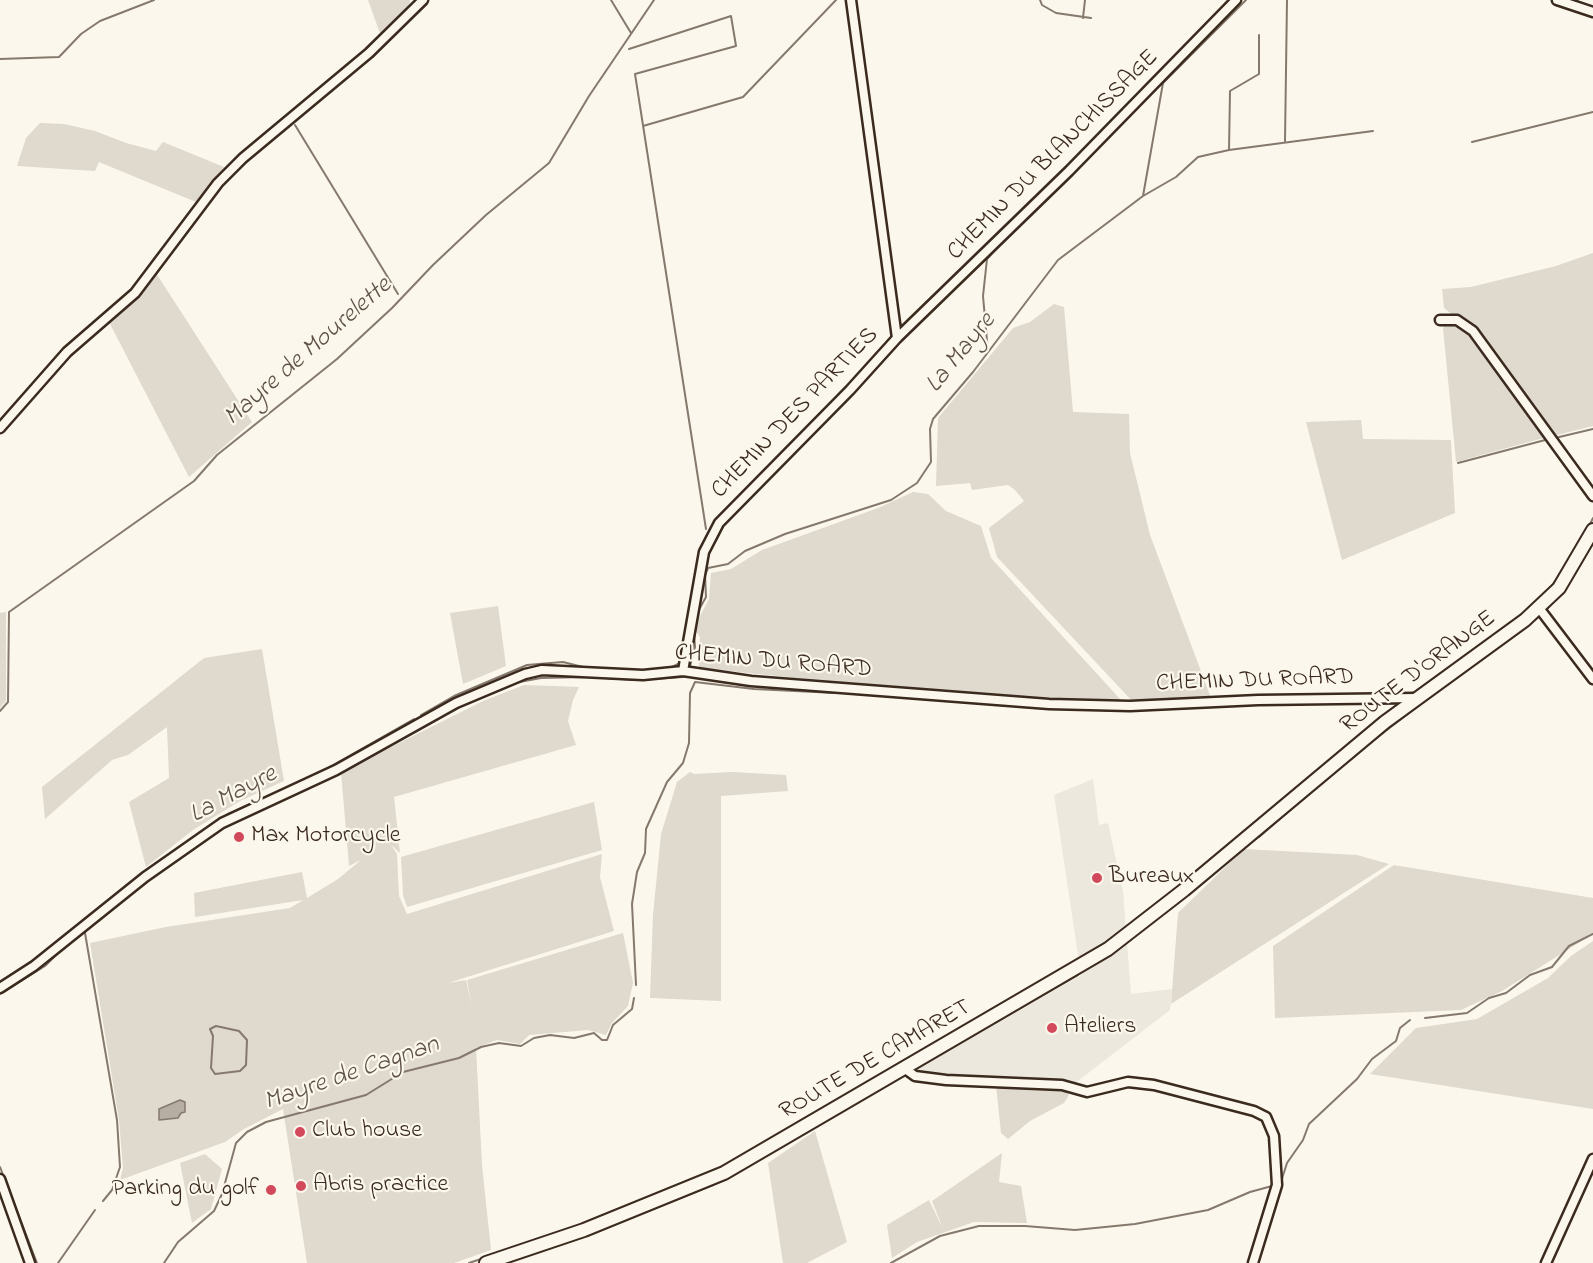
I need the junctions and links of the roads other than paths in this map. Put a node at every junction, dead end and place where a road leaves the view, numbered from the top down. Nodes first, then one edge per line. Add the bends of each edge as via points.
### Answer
1 (423, 0) edge
2 (851, 0) edge
3 (1236, 0) edge
4 (1557, 0) edge
5 (1593, 12) edge
6 (1440, 320) dead end
7 (897, 338) junction
8 (0, 428) edge
9 (1593, 496) edge
10 (1593, 530) edge
11 (1539, 608) junction
12 (683, 671) junction
13 (1593, 679) edge
14 (1416, 698) junction
15 (1252, 833) joint
16 (0, 988) edge
17 (904, 1068) junction
18 (1593, 1159) edge
19 (0, 1179) edge
20 (30, 1263) edge
21 (486, 1263) edge
22 (1253, 1263) edge
23 (1546, 1263) edge

1 - 8 street via 369,53 218,183 135,293 67,352
2 - 7 street, CHEMIN DES PARTIES
3 - 7 street, CHEMIN DU BLANCHISSAGE via 1069,171
4 - 5 street
6 - 9 street via 1457,321 1473,331
7 - 12 street, CHEMIN DES PARTIES via 713,532 702,560
10 - 11 main road, ROUTE D'ORANGE via 1568,575
11 - 13 street
11 - 14 main road, ROUTE D'ORANGE
12 - 14 street, CHEMIN DU ROARD via 751,681 1049,704 1130,706 1258,699
12 - 16 street, CHEMIN DU ROARD via 643,675 542,670 456,702 336,770 222,823
14 - 15 main road, ROUTE D'ORANGE
15 - 17 main road, ROUTE DE CAMARET via 1108,949
17 - 21 main road, ROUTE DE CAMARET via 708,1181 584,1230
17 - 22 street via 915,1076 1062,1085 1087,1092 1128,1082 1148,1084 1266,1117 1274,1136 1277,1185
18 - 23 street
19 - 20 street

